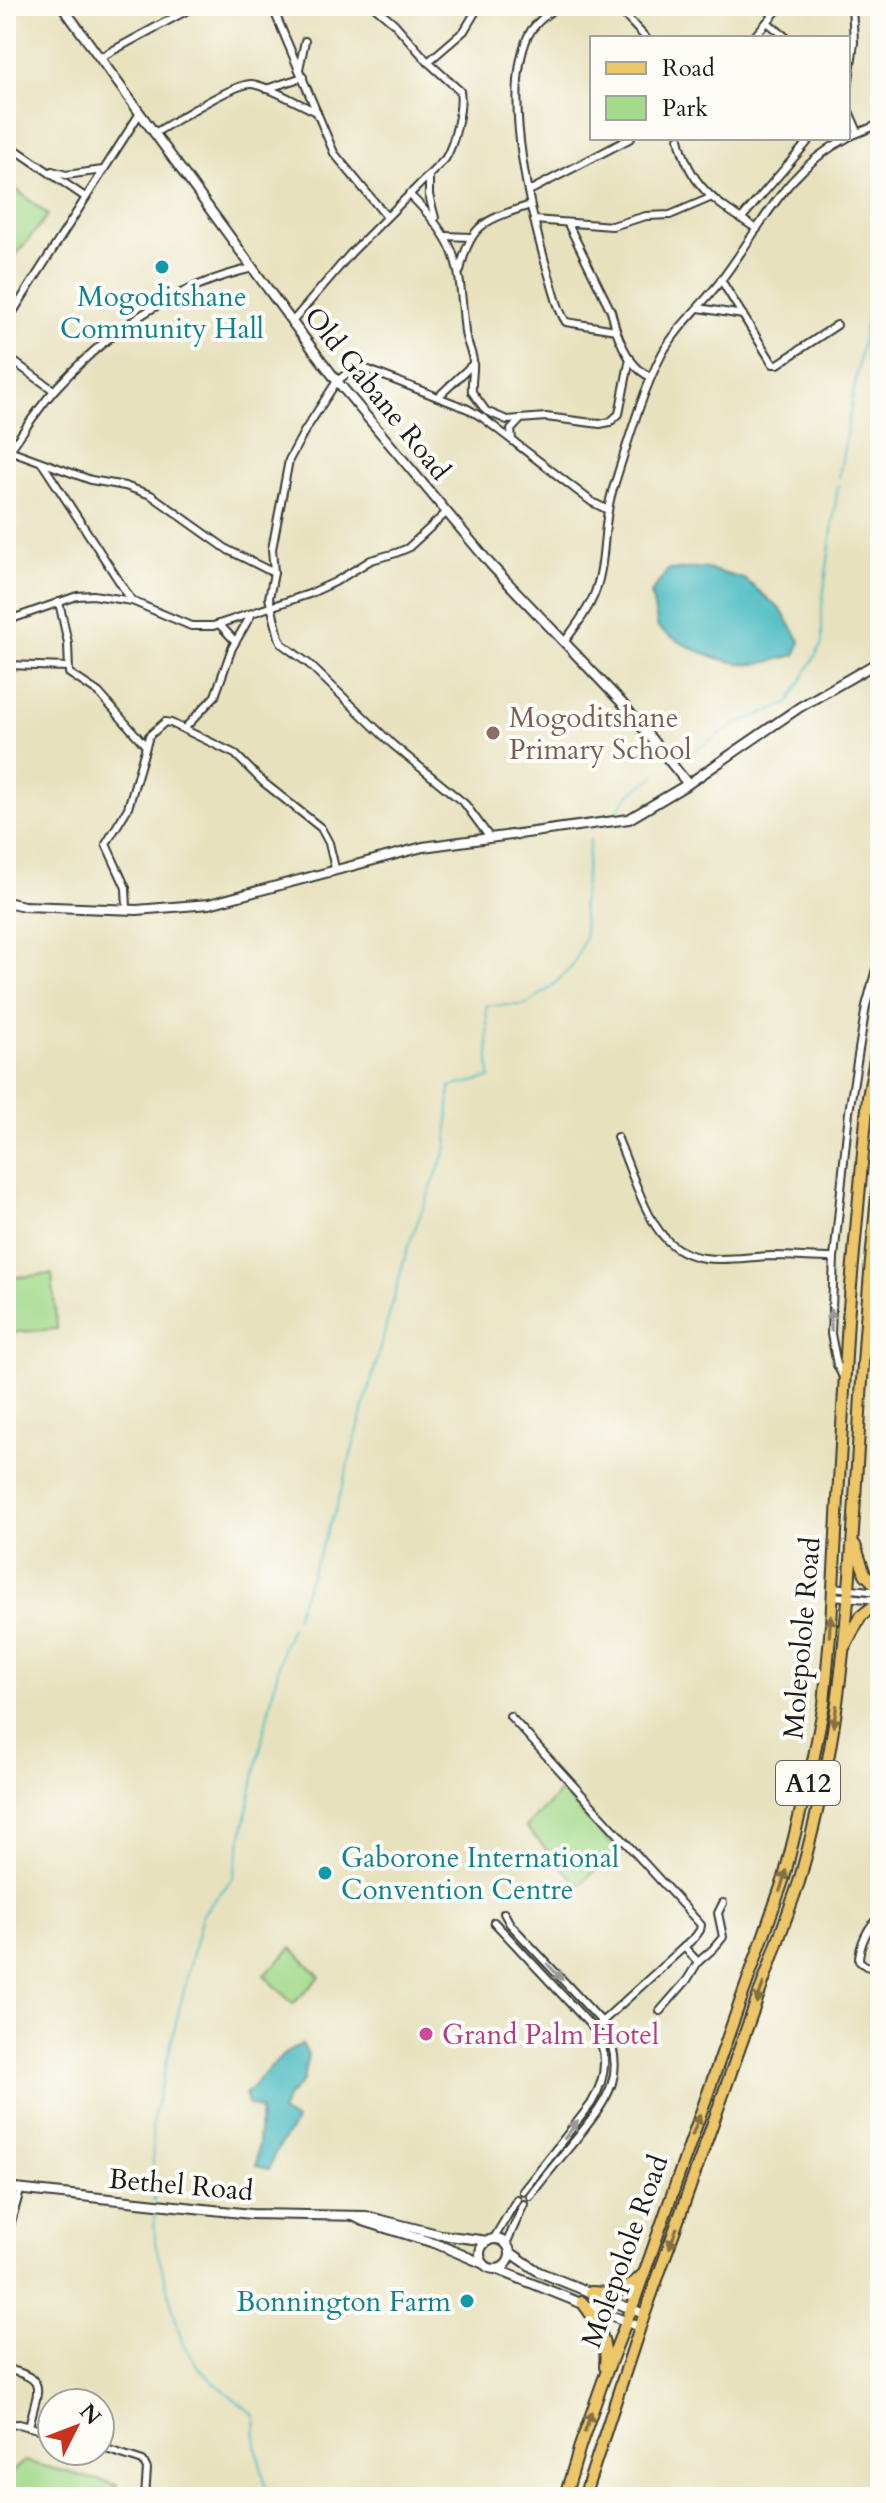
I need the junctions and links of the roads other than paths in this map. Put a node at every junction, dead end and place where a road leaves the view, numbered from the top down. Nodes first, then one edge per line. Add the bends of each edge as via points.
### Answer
1 (75, 6) edge
2 (195, 6) edge
3 (272, 6) edge
4 (374, 6) edge
5 (479, 6) edge
6 (557, 6) edge
7 (616, 6) edge
8 (781, 6) edge
9 (844, 6) edge
10 (852, 8) edge
11 (64, 9) edge
12 (767, 22) junction
13 (644, 36) edge
14 (755, 36) edge
15 (784, 36) edge
16 (305, 41) dead end
17 (101, 57) junction
18 (428, 62) junction
19 (299, 69) junction
20 (850, 73) edge
21 (303, 77) junction
22 (266, 89) junction
23 (317, 112) junction
24 (140, 113) junction
25 (850, 115) edge
26 (880, 124) edge
27 (858, 132) junction
28 (155, 133) junction
29 (850, 136) edge
30 (627, 140) edge
31 (680, 140) edge
32 (809, 140) edge
33 (844, 140) edge
34 (6, 143) edge
35 (45, 169) junction
36 (103, 170) junction
37 (429, 175) junction
38 (765, 190) junction
39 (529, 191) junction
40 (409, 194) junction
41 (85, 197) junction
42 (710, 198) junction
43 (776, 199) junction
44 (530, 205) junction
45 (386, 216) junction
46 (741, 219) junction
47 (534, 220) junction
48 (435, 221) junction
49 (568, 224) junction
50 (757, 229) junction
51 (445, 236) junction
52 (471, 237) junction
53 (253, 268) junction
54 (460, 272) junction
55 (721, 280) junction
56 (699, 308) junction
57 (744, 315) junction
58 (292, 322) junction
59 (6, 323) edge
60 (837, 325) dead end
61 (616, 330) junction
62 (6, 356) edge
63 (630, 358) junction
64 (473, 364) junction
65 (651, 377) junction
66 (337, 381) junction
67 (52, 389) dead end
68 (438, 397) junction
69 (484, 414) junction
70 (619, 414) junction
71 (521, 419) junction
72 (637, 419) junction
73 (514, 443) junction
74 (8, 450) edge
75 (42, 463) junction
76 (608, 510) junction
77 (447, 512) junction
78 (274, 573) junction
79 (132, 601) junction
80 (59, 602) junction
81 (272, 607) junction
82 (251, 615) junction
83 (6, 621) edge
84 (219, 624) junction
85 (235, 641) junction
86 (565, 641) junction
87 (880, 661) edge
88 (6, 665) edge
89 (68, 667) junction
90 (184, 729) junction
91 (145, 745) junction
92 (688, 784) junction
93 (490, 838) junction
94 (335, 868) junction
95 (6, 902) edge
96 (127, 909) junction
97 (880, 954) edge
98 (880, 1032) edge
99 (617, 1137) dead end
100 (880, 1164) edge
101 (834, 1258) junction
102 (844, 1379) junction
103 (853, 1539) junction
104 (880, 1591) edge
105 (832, 1592) junction
106 (848, 1593) junction
107 (880, 1600) edge
108 (843, 1649) junction
109 (510, 1716) dead end
110 (723, 1903) dead end
111 (504, 1913) dead end
112 (880, 1917) edge
113 (494, 1922) dead end
114 (684, 1947) junction
115 (698, 1962) junction
116 (880, 1970) edge
117 (660, 2011) dead end
118 (602, 2022) junction
119 (594, 2029) junction
120 (6, 2188) edge
121 (20, 2191) junction
122 (523, 2191) dead end
123 (530, 2196) dead end
124 (517, 2199) dead end
125 (524, 2204) dead end
126 (352, 2215) junction
127 (6, 2239) edge
128 (490, 2240) junction
129 (508, 2248) junction
130 (484, 2264) junction
131 (496, 2269) junction
132 (539, 2272) junction
133 (644, 2274) junction
134 (535, 2284) junction
135 (577, 2287) junction
136 (591, 2292) junction
137 (578, 2300) junction
138 (631, 2309) junction
139 (644, 2314) junction
140 (626, 2321) junction
141 (640, 2327) junction
142 (6, 2369) edge
143 (603, 2381) junction
144 (6, 2425) edge
145 (29, 2427) junction
146 (36, 2429) edge
147 (116, 2452) edge
148 (145, 2497) edge
149 (565, 2497) edge
150 (584, 2497) edge

1 - 11 street
2 - 17 street
3 - 19 street
4 - 18 street
5 - 18 street via 464,31
6 - 39 street via 531,30 518,73 519,136
7 - 13 street
8 - 12 street
9 - 10 street
10 - 20 street
11 - 17 street, Old Gabane Road
12 - 14 street
12 - 15 street
16 - 19 street
17 - 24 street, Old Gabane Road
18 - 37 street via 458,86 462,96 450,149
19 - 21 street
21 - 22 street
21 - 23 street
22 - 23 street
22 - 28 street via 243,85
23 - 45 street via 341,164
24 - 28 street, Old Gabane Road
24 - 36 street
25 - 27 street
26 - 27 street
27 - 29 street
28 - 53 street, Old Gabane Road
30 - 39 street
31 - 42 street via 688,165
32 - 38 street
33 - 43 street via 812,160
34 - 35 street
35 - 36 street via 66,175
35 - 41 street
36 - 41 street
37 - 40 street
37 - 48 street
38 - 43 street
38 - 46 street
39 - 44 street
40 - 45 street
40 - 48 street
41 - 59 street
42 - 46 street
42 - 49 street via 675,213 612,226
43 - 50 street
44 - 47 street
44 - 52 street via 497,216
45 - 58 street
46 - 50 street
47 - 49 street
47 - 61 street via 562,317
48 - 51 street
49 - 61 street
50 - 55 street
51 - 52 street
51 - 54 street
52 - 54 street
53 - 58 street, Old Gabane Road
53 - 74 street via 208,280 152,307 119,331 59,384
54 - 64 street via 465,337
55 - 56 street
55 - 57 street
56 - 57 street
56 - 65 street via 665,349
57 - 60 street via 773,364
58 - 66 street, Old Gabane Road
61 - 63 street
62 - 67 street
63 - 65 street
63 - 70 street
64 - 68 street
64 - 69 street via 472,392
65 - 72 street
66 - 68 street via 361,367
66 - 77 street, Old Gabane Road
66 - 78 street via 289,460 272,549
68 - 69 street
69 - 71 street
69 - 73 street
70 - 71 street via 600,424 555,417
70 - 72 street
71 - 73 street via 511,430
72 - 76 street
73 - 76 street
74 - 75 street
75 - 78 street via 151,495 228,550
75 - 79 street
76 - 86 street via 594,594
77 - 81 street via 408,548
77 - 86 street, Old Gabane Road
78 - 81 street
79 - 80 street via 93,595
79 - 84 street via 191,626
80 - 83 street
80 - 89 street
81 - 82 street
81 - 93 street via 282,644 465,804
82 - 84 street
82 - 85 street
84 - 85 street
85 - 90 street via 215,696
86 - 92 street, Old Gabane Road
87 - 92 street via 800,707
88 - 89 street
89 - 91 street
90 - 91 street via 165,722
90 - 94 street via 242,759 321,828
91 - 96 street via 128,808 106,844 126,888
92 - 93 street via 629,819
93 - 94 street via 437,844
94 - 96 street via 209,904
95 - 96 street
97 - 101 street via 849,1112
98 - 102 main road, Molepolole Road / A12 via 868,1097
99 - 101 street via 654,1223 679,1250 718,1260
100 - 103 main road, Molepolole Road / A12
102 -> 101 street via 831,1334
102 - 105 main road, Molepolole Road / A12
103 - 104 main road via 865,1574
103 - 106 main road, Molepolole Road / A12
104 - 106 street
105 - 106 street
133 -> 105 main road, Molepolole Road / A12 via 784,1878 824,1704
106 - 107 street
106 - 108 main road, Molepolole Road / A12
107 - 108 main road via 861,1616
108 -> 139 main road, Molepolole Road / A12 via 827,1769 799,1882
109 - 114 street via 697,1919 700,1930
110 - 115 street via 718,1913 723,1937
111 -> 118 street
112 - 116 street via 870,1927 859,1961
113 - 119 street
114 - 115 street
114 - 118 street
115 - 117 street
118 - 119 street
118 - 123 street via 614,2058 610,2093
122 -> 119 street via 599,2090 605,2065
120 - 121 street, Bethel Road
121 - 126 street, Bethel Road via 251,2214
121 - 127 street
124 - 128 street
125 - 129 street
126 - 128 street, Bethel Road
126 - 130 street, Bethel Road
128 - 129 street
128 - 130 street via 481,2252
129 - 131 street via 505,2265
129 - 132 street
130 - 131 street
131 - 134 street
132 - 134 street
132 - 135 street
133 - 136 main road via 617,2293
133 - 138 main road, Molepolole Road / A12
134 - 137 street
135 - 136 street
135 - 137 street
136 - 138 street
137 - 140 street
137 - 143 main road via 603,2333
138 - 139 street
138 - 140 main road, Molepolole Road / A12
139 - 141 main road, Molepolole Road / A12
140 - 141 street
140 - 143 main road, Molepolole Road / A12
141 - 150 main road, Molepolole Road / A12
142 - 145 street via 34,2378
149 -> 143 main road, Molepolole Road / A12
144 - 145 street
145 - 146 street
147 - 148 street via 143,2461

